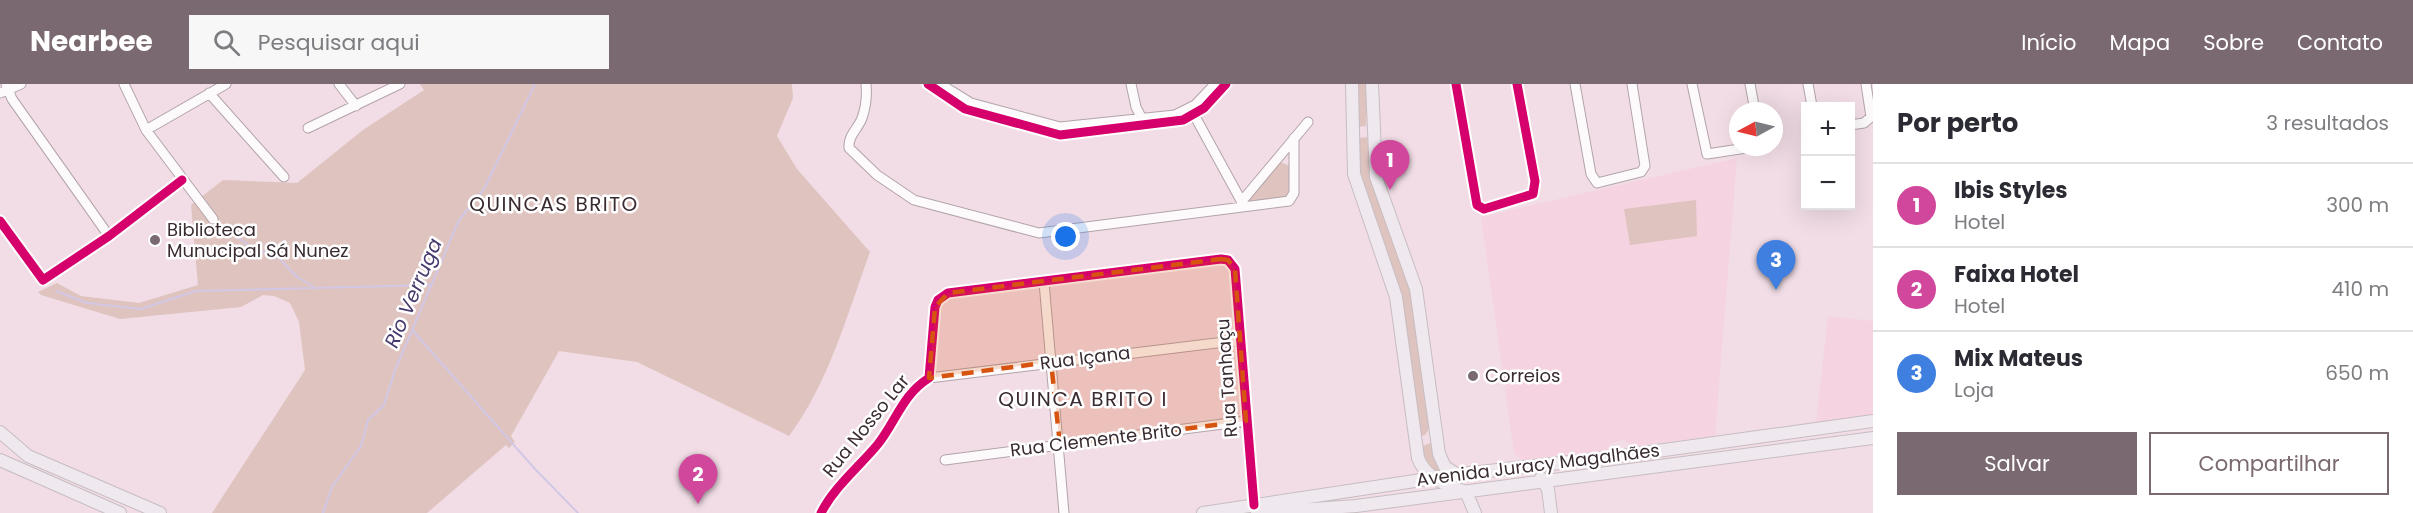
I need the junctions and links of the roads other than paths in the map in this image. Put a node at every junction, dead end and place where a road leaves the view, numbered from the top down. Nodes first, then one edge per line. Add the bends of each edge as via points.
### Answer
1 (21, 84) edge
2 (124, 84) edge
3 (226, 84) edge
4 (339, 84) edge
5 (400, 84) edge
6 (866, 84) edge
7 (928, 84) edge
8 (940, 84) edge
9 (1131, 84) edge
10 (1215, 84) edge
11 (1226, 84) edge
12 (1352, 84) edge
13 (1372, 84) edge
14 (1456, 84) edge
15 (1517, 84) edge
16 (1575, 84) edge
17 (1632, 84) edge
18 (1692, 84) edge
19 (1750, 84) edge
20 (1808, 84) edge
21 (1866, 84) edge
22 (5, 89) edge
23 (209, 93) junction
24 (1753, 102) edge
25 (1811, 102) edge
26 (356, 106) junction
27 (1193, 112) junction
28 (1144, 122) junction
29 (1308, 122) dead end
30 (1855, 124) edge
31 (308, 128) dead end
32 (1351, 129) junction
33 (146, 130) junction
34 (1372, 131) junction
35 (1294, 138) junction
36 (1729, 152) edge
37 (284, 177) dead end
38 (182, 180) junction
39 (1243, 203) junction
40 (213, 219) dead end
41 (2, 227) edge
42 (109, 236) junction
43 (1044, 282) junction
44 (1241, 339) junction
45 (1052, 362) junction
46 (929, 378) junction
47 (1246, 421) junction
48 (1873, 421) edge
49 (0, 432) edge
50 (1435, 433) junction
51 (1415, 437) junction
52 (1873, 438) edge
53 (1060, 444) junction
54 (1614, 457) junction
55 (1418, 458) junction
56 (0, 460) edge
57 (945, 460) dead end
58 (1524, 466) junction
59 (1614, 474) junction
60 (1458, 475) junction
61 (1434, 478) junction
62 (1406, 482) junction
63 (1545, 482) junction
64 (1466, 492) junction
65 (1320, 494) junction
66 (1256, 509) edge
67 (1322, 509) junction
68 (120, 513) edge
69 (159, 513) edge
70 (821, 513) edge
71 (1064, 513) edge
72 (1203, 513) edge
73 (1474, 513) edge
74 (1551, 513) edge

1 - 22 street
2 - 33 street
3 - 23 street
4 - 26 street
5 - 26 street
6 - 39 street via 866,106 850,136 849,148 877,175 914,200 936,207 1028,231 1064,231
7 - 28 street via 965,109 1050,134
8 - 28 street via 971,103 1060,127
9 - 28 street
10 - 27 street
11 - 27 street
12 - 32 main road
13 - 34 main road
14 - 15 street via 1477,205 1484,209 1533,194 1535,181
16 - 17 street via 1593,182 1601,183 1644,169
18 - 36 street via 1707,154
19 - 24 street
20 - 25 street
21 - 30 street via 1869,120
22 - 42 street
23 - 33 street
23 - 37 street
26 - 31 street
27 - 28 street
27 - 39 street
29 - 35 street
32 - 34 main road via 1363,134
32 - 51 main road via 1360,196 1396,297
33 - 38 street
34 - 50 main road via 1376,177 1416,289
35 - 39 street
35 - 39 street via 1292,198 1284,202
38 - 40 street
38 - 42 street
41 - 42 street via 43,280
43 - 44 street, Rua Tanhaçu via 1228,260 1235,269
43 - 45 street
43 - 46 street, Rua Nosso Lar via 942,296 935,307
44 - 45 street, Rua Içana
44 - 47 street, Rua Tanhaçu
45 - 46 street, Rua Içana
45 - 53 street
46 - 70 street, Rua Nosso Lar via 907,396 881,439
47 - 53 street, Rua Clemente Brito
47 - 66 street, Rua Tanhaçu
48 - 54 main road, Avenida Juracy Magalhães
49 - 69 main road via 28,456
50 - 51 main road via 1426,439
50 - 60 main road via 1441,461
51 - 55 main road
52 - 59 main road, Avenida Juracy Magalhães
53 - 57 street, Rua Clemente Brito
53 - 71 street
54 - 58 main road, Avenida Juracy Magalhães
54 - 59 main road via 1610,465
55 - 61 main road
55 - 62 main road
56 - 68 main road
58 - 60 main road, Avenida Juracy Magalhães
58 - 63 main road
59 - 63 main road, Avenida Juracy Magalhães
60 - 61 main road, Avenida Juracy Magalhães
61 - 62 main road, Avenida Juracy Magalhães
61 - 64 main road
62 - 65 main road, Avenida Juracy Magalhães
63 - 64 main road, Avenida Juracy Magalhães
63 - 74 main road
64 - 67 main road, Avenida Juracy Magalhães
64 - 73 main road
65 - 66 main road, Avenida Juracy Magalhães
65 - 67 main road
66 - 67 main road, Avenida Juracy Magalhães
66 - 72 main road, Avenida Juracy Magalhães

